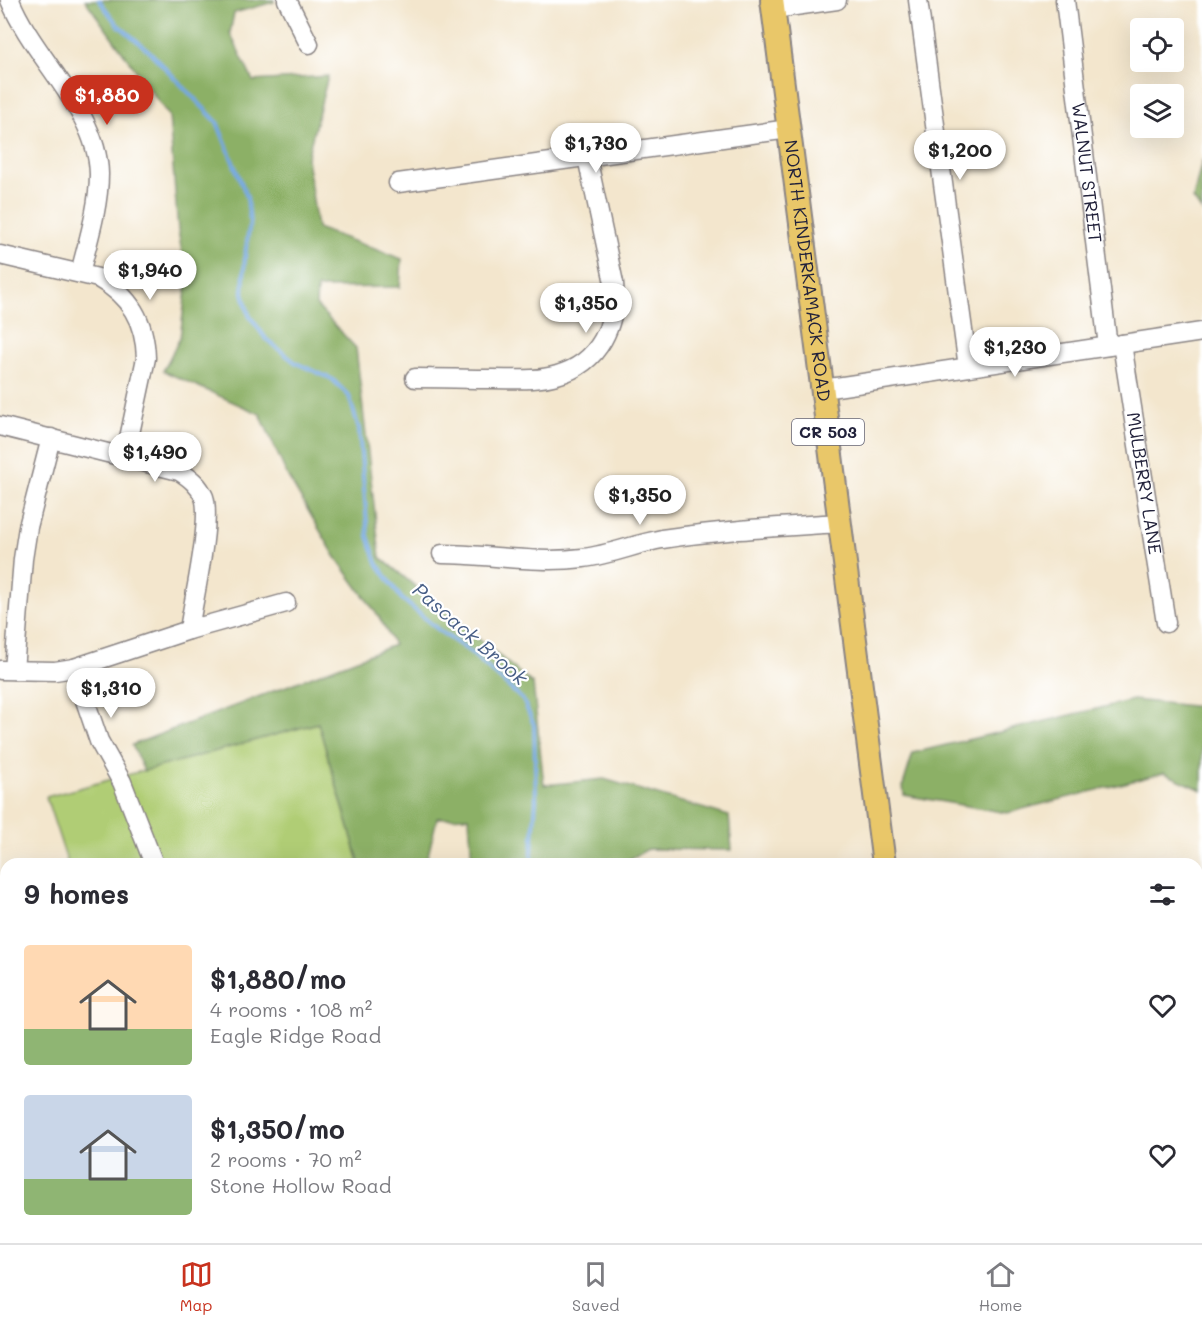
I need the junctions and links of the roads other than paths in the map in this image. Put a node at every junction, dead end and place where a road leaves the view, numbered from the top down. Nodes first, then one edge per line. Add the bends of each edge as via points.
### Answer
1 (10, 0) edge
2 (287, 0) edge
3 (837, 0) edge
4 (918, 0) edge
5 (1065, 0) edge
6 (773, 4) edge
7 (309, 44) dead end
8 (789, 129) junction
9 (588, 157) junction
10 (398, 183) dead end
11 (0, 255) edge
12 (80, 273) junction
13 (1202, 332) edge
14 (1115, 345) junction
15 (968, 367) junction
16 (416, 378) dead end
17 (823, 389) junction
18 (0, 426) edge
19 (51, 438) junction
20 (125, 457) junction
21 (840, 523) junction
22 (441, 554) dead end
23 (286, 603) dead end
24 (1166, 622) dead end
25 (189, 630) junction
26 (74, 668) junction
27 (7, 670) edge
28 (152, 858) edge
29 (883, 858) edge

1 - 12 street via 28,37 83,118 96,151 98,190
2 - 7 street
3 - 6 street
4 - 15 street
5 - 14 street, WALNUT STREET
6 - 8 main road, NORTH KINDERKAMACK ROAD / CR 503
8 - 9 street
8 - 17 main road, NORTH KINDERKAMACK ROAD / CR 503
9 - 10 street
9 - 16 street via 614,283 613,317 601,345 589,359 556,376
11 - 12 street
12 - 20 street via 112,286 125,297 142,325 145,369
13 - 14 street
14 - 15 street
14 - 24 street, MULBERRY LANE
15 - 17 street
17 - 21 main road, NORTH KINDERKAMACK ROAD / CR 503
18 - 19 street
19 - 20 street
19 - 27 street via 28,527
20 - 25 street via 179,471 203,495 206,519
21 - 22 street via 710,532 564,560
21 - 29 main road, NORTH KINDERKAMACK ROAD / CR 503
23 - 25 street
25 - 26 street
26 - 27 street
26 - 28 street via 99,741 122,782

